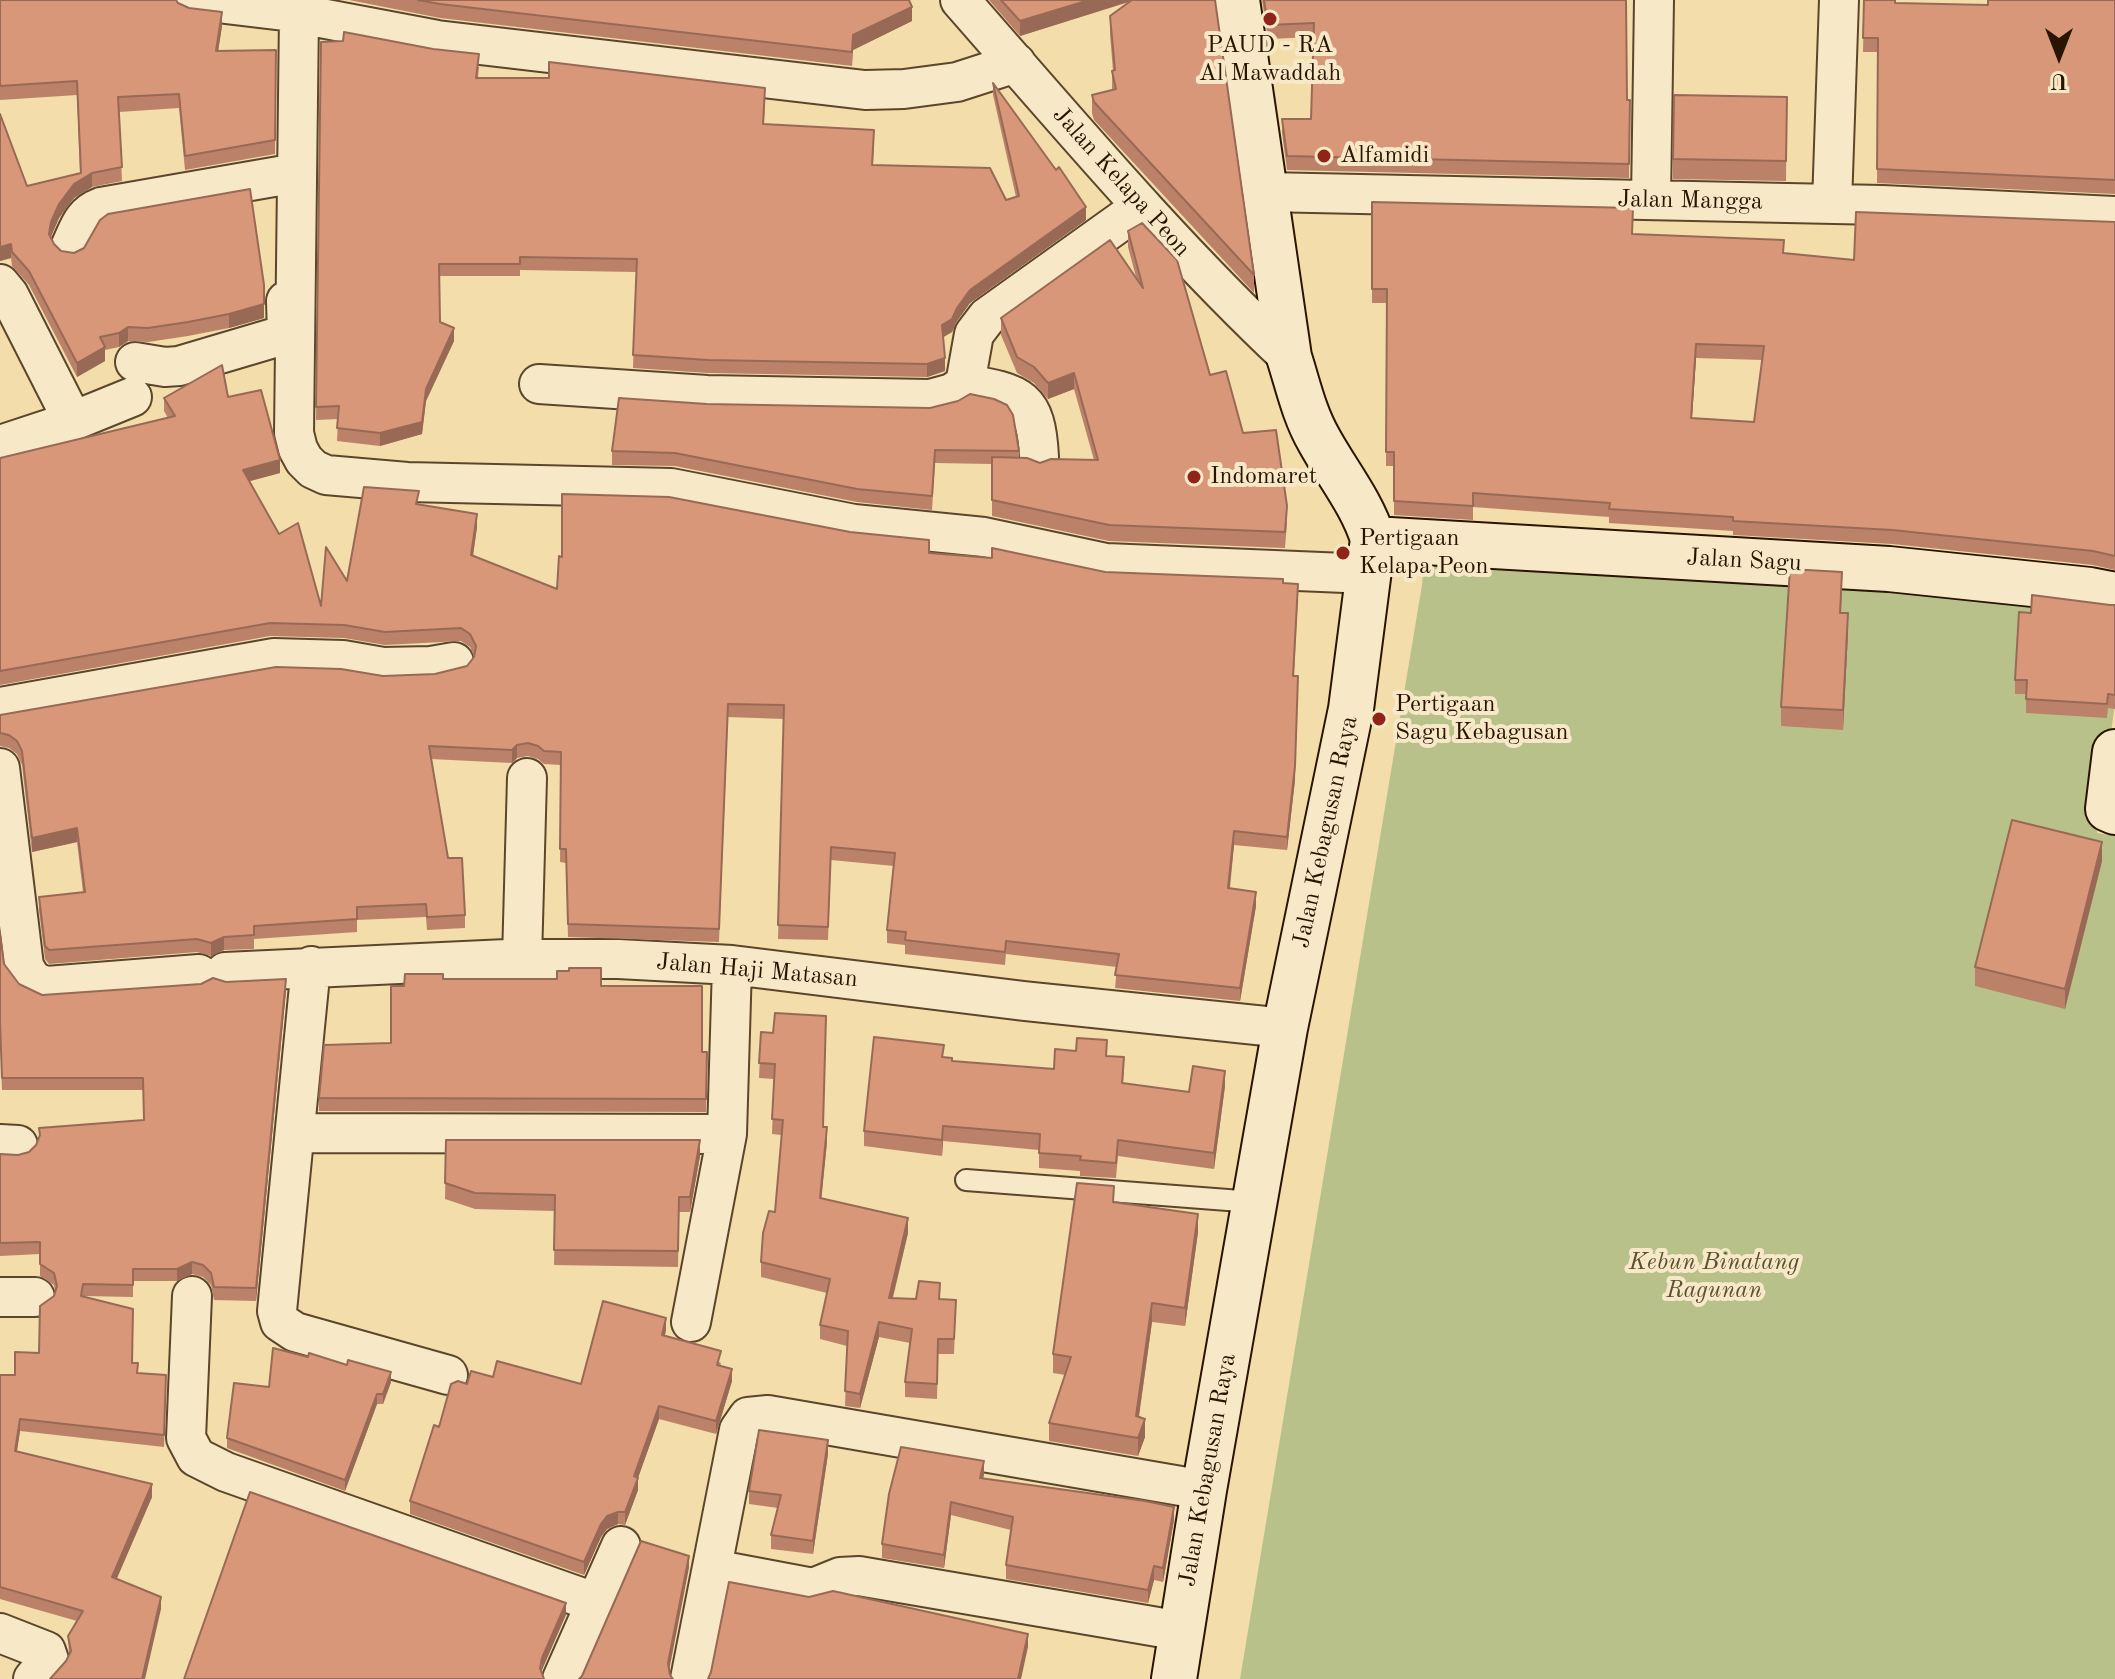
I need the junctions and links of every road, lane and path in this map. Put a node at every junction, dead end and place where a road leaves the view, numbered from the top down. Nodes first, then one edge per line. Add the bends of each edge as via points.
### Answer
1 (192, 0) edge
2 (960, 0) edge
3 (1237, 0) edge
4 (1654, 0) edge
5 (1839, 0) edge
6 (291, 13) junction
7 (1016, 63) junction
8 (285, 175) junction
9 (1265, 192) junction
10 (1651, 200) junction
11 (1832, 204) junction
12 (1141, 207) junction
13 (2115, 216) edge
14 (71, 245) dead end
15 (0, 284) edge
16 (1289, 357) junction
17 (539, 384) dead end
18 (965, 384) junction
19 (73, 421) junction
20 (0, 445) edge
21 (1039, 457) dead end
22 (1371, 557) junction
23 (2115, 595) edge
24 (454, 662) dead end
25 (0, 707) edge
26 (2115, 752) edge
27 (527, 778) dead end
28 (1, 788) edge
29 (2115, 812) edge
30 (522, 959) junction
31 (732, 965) junction
32 (311, 966) junction
33 (1285, 1028) junction
34 (296, 1133) junction
35 (727, 1134) junction
36 (966, 1180) dead end
37 (1254, 1202) junction
38 (192, 1296) dead end
39 (691, 1322) dead end
40 (448, 1375) dead end
41 (1204, 1490) junction
42 (621, 1546) dead end
43 (712, 1569) junction
44 (597, 1603) junction
45 (1181, 1631) junction
46 (0, 1633) edge
47 (33, 1679) edge
48 (562, 1679) edge
49 (690, 1679) edge
50 (1174, 1679) edge

1 - 6 street
2 - 7 street, Jalan Kelapa Peon
3 - 9 main road
4 - 10 street
5 - 11 street
6 - 7 street via 437,40 865,90 957,82
6 - 8 street
6 - 22 street via 294,433 313,469 326,475 407,482 671,488 854,524 984,537 1106,563
7 - 12 street, Jalan Kelapa Peon
8 - 14 street via 101,207 82,219
8 - 19 street via 287,334 134,379
9 - 10 street, Jalan Mangga
9 - 16 main road
10 - 11 street, Jalan Mangga
11 - 13 street, Jalan Mangga
12 - 16 street, Jalan Kelapa Peon
12 - 18 street via 987,317 974,334
15 - 19 street
16 - 22 main road via 1306,415 1366,516
17 - 18 street via 707,395 930,399
18 - 21 street via 1019,398 1031,410
19 - 20 street
22 - 23 main road, Jalan Sagu via 1889,569
22 - 33 main road, Jalan Kebagusan Raya via 1351,709
24 - 25 street via 383,667 274,658
26 - 29 main road via 2108,809
27 - 30 street
28 - 32 street, Jalan Haji Matasan via 24,966 37,984
30 - 31 street, Jalan Haji Matasan
30 - 32 street, Jalan Haji Matasan
31 - 33 street, Jalan Haji Matasan
31 - 35 street
32 - 34 street
33 - 37 main road, Jalan Kebagusan Raya
34 - 35 street
34 - 40 street via 280,1322 295,1332
35 - 39 street
36 - 37 lane
37 - 41 main road, Jalan Kebagusan Raya
38 - 44 street via 186,1438 196,1457
41 - 43 street via 757,1415 748,1417 739,1430
41 - 45 main road, Jalan Kebagusan Raya
42 - 44 street
43 - 45 street via 813,1588 859,1576
43 - 49 street
44 - 48 street
45 - 50 main road, Jalan Kebagusan Raya
46 - 47 street via 42,1647 50,1655

